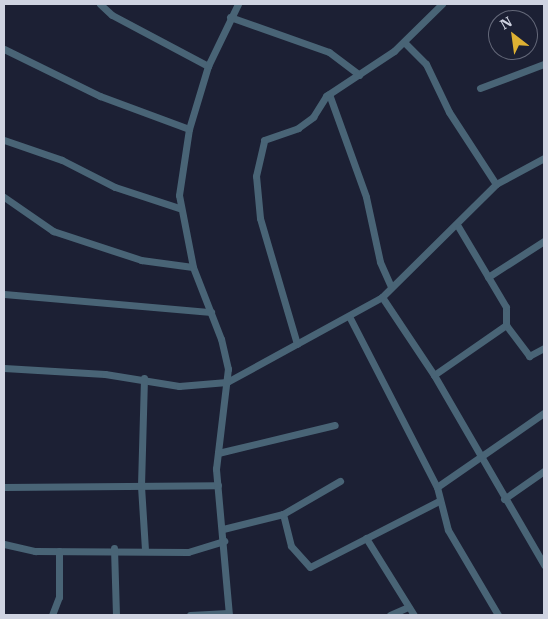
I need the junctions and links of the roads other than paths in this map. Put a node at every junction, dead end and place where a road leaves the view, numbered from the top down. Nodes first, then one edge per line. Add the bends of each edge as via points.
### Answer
1 (100, 4) edge
2 (238, 4) edge
3 (442, 4) edge
4 (230, 17) junction
5 (404, 42) junction
6 (4, 50) edge
7 (544, 64) edge
8 (208, 66) junction
9 (359, 75) junction
10 (480, 88) dead end
11 (329, 94) junction
12 (189, 129) junction
13 (4, 140) edge
14 (544, 158) edge
15 (496, 184) junction
16 (4, 197) edge
17 (179, 208) junction
18 (458, 226) junction
19 (544, 241) edge
20 (193, 267) junction
21 (488, 277) junction
22 (391, 287) junction
23 (4, 294) edge
24 (382, 297) junction
25 (211, 312) junction
26 (350, 318) junction
27 (506, 325) junction
28 (297, 344) junction
29 (544, 348) edge
30 (4, 368) edge
31 (434, 375) junction
32 (144, 378) junction
33 (228, 382) junction
34 (544, 413) edge
35 (336, 425) dead end
36 (218, 453) junction
37 (479, 456) junction
38 (544, 471) edge
39 (340, 481) dead end
40 (218, 485) junction
41 (141, 486) junction
42 (4, 487) edge
43 (437, 487) junction
44 (504, 499) junction
45 (438, 501) junction
46 (283, 514) junction
47 (223, 529) junction
48 (366, 538) junction
49 (224, 541) junction
50 (4, 544) edge
51 (114, 548) junction
52 (145, 550) junction
53 (59, 551) junction
54 (543, 560) edge
55 (408, 607) junction
56 (229, 614) edge
57 (52, 615) edge
58 (116, 615) edge
59 (190, 615) edge
60 (390, 615) edge
61 (414, 615) edge
62 (498, 615) edge

1 - 8 street via 112,15
2 - 4 street
3 - 5 street
4 - 8 street
4 - 9 street via 329,52
5 - 9 street
5 - 15 street via 426,64 449,112
6 - 12 street via 100,96
7 - 10 street
8 - 12 street
9 - 11 street
11 - 22 street via 366,197 380,262
11 - 28 street via 298,128 268,136 258,159 260,218
12 - 17 street
13 - 17 street via 62,160 115,187
14 - 15 street
15 - 18 street
16 - 20 street via 53,231 141,260
17 - 20 street
18 - 21 street
18 - 22 street
19 - 21 street
20 - 25 street
21 - 27 street via 506,307
22 - 24 street
23 - 25 street
24 - 26 street
24 - 31 street
25 - 33 street via 221,339
26 - 28 street
26 - 43 street
27 - 29 street via 529,356
27 - 31 street
28 - 33 street
30 - 32 street
31 - 37 street
32 - 33 street via 198,388
32 - 41 street
33 - 36 street
34 - 37 street
35 - 36 street
36 - 40 street
37 - 43 street
37 - 44 street
38 - 44 street
39 - 46 street
40 - 41 street
40 - 47 street
41 - 42 street
41 - 52 street
43 - 45 street
44 - 54 street
45 - 48 street
45 - 62 street via 448,530
46 - 47 street
46 - 48 street via 291,546 310,567
47 - 49 street
48 - 55 street
49 - 52 street via 188,552
49 - 56 street
50 - 53 street
51 - 52 street
51 - 53 street
51 - 58 street
53 - 57 street via 59,598
55 - 60 street
55 - 61 street
56 - 59 street

